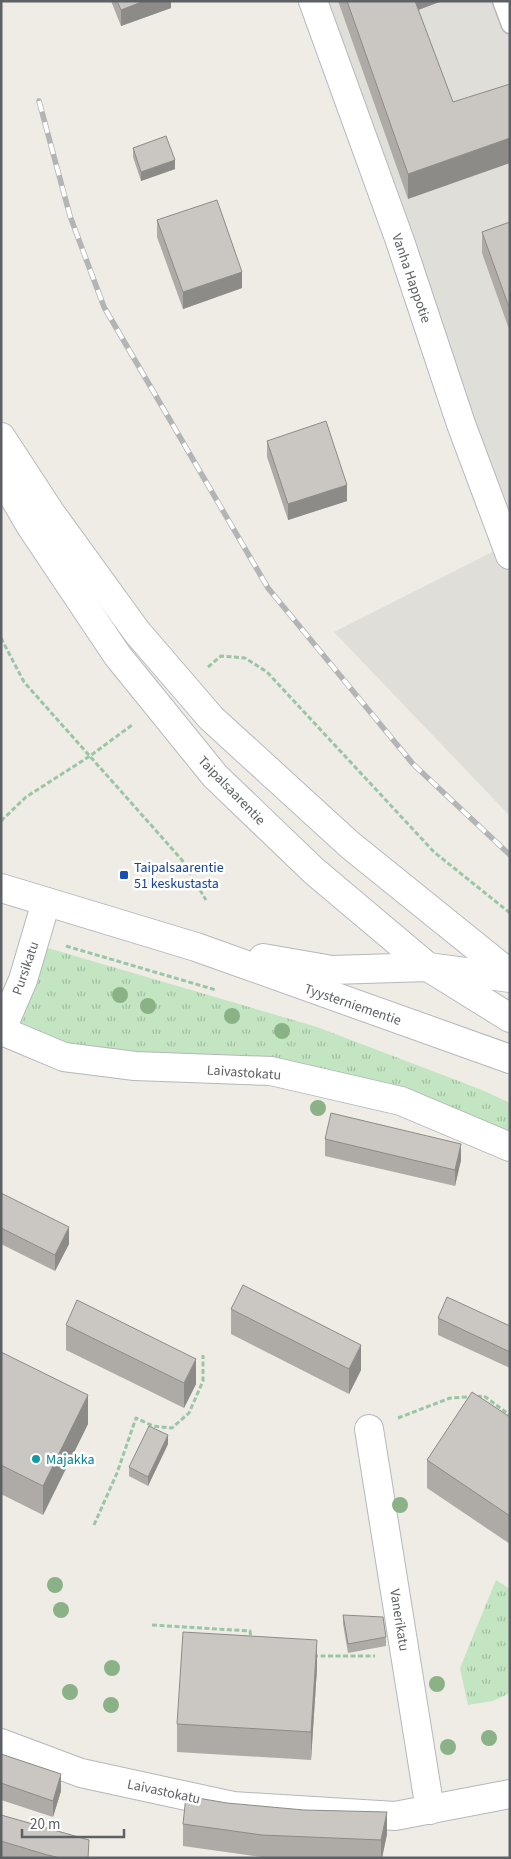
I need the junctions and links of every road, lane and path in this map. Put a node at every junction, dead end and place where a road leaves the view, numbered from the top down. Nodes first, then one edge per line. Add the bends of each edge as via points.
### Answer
1 (313, 1) edge
2 (501, 1) edge
3 (510, 25) edge
4 (1, 437) edge
5 (1, 475) edge
6 (510, 555) edge
7 (1, 638) edge
8 (208, 668) dead end
9 (133, 724) dead end
10 (90, 756) junction
11 (1, 821) edge
12 (1, 888) edge
13 (206, 900) dead end
14 (46, 902) junction
15 (510, 913) edge
16 (36, 938) junction
17 (196, 947) junction
18 (428, 967) junction
19 (510, 976) edge
20 (184, 981) dead end
21 (510, 1018) edge
22 (2, 1031) edge
23 (510, 1059) edge
24 (510, 1147) edge
25 (203, 1355) dead end
26 (510, 1415) edge
27 (369, 1429) joint
28 (94, 1525) dead end
29 (152, 1625) dead end
30 (251, 1648) edge
31 (309, 1656) edge
32 (405, 1656) junction
33 (1, 1743) edge
34 (510, 1794) edge
35 (430, 1810) junction

1 - 6 street, Vanha Happotie
2 - 3 lane
4 - 19 street via 50,512 137,632 212,718 350,845
5 - 18 street, Taipalsaarentie via 30,525 117,655 215,776 314,871
7 - 10 path via 24,682
8 - 15 path via 221,656 245,658 267,672 434,852
9 - 10 path
10 - 11 path via 26,797
10 - 13 path via 182,860
12 - 14 street, Tyysterniementie
14 - 16 street, Pursikatu
14 - 17 street, Tyysterniementie
16 - 20 path
16 - 22 street, Pursikatu
17 - 18 street, Tyysterniementie via 332,970
17 - 23 street, Tyysterniementie
18 - 19 street, Tyysterniementie
18 - 21 street, Taipalsaarentie
22 - 24 street, Laivastokatu via 64,1057 135,1066 271,1071 401,1101
25 - 28 path via 202,1381 189,1413 172,1428 153,1426 136,1418
26 - 27 path via 484,1396 450,1398
27 - 32 street, Vanerikatu
29 - 30 path via 250,1631
31 - 32 path
32 - 35 street, Vanerikatu
33 - 35 street, Laivastokatu via 81,1773 233,1806 395,1816
34 - 35 street, Laivastokatu

